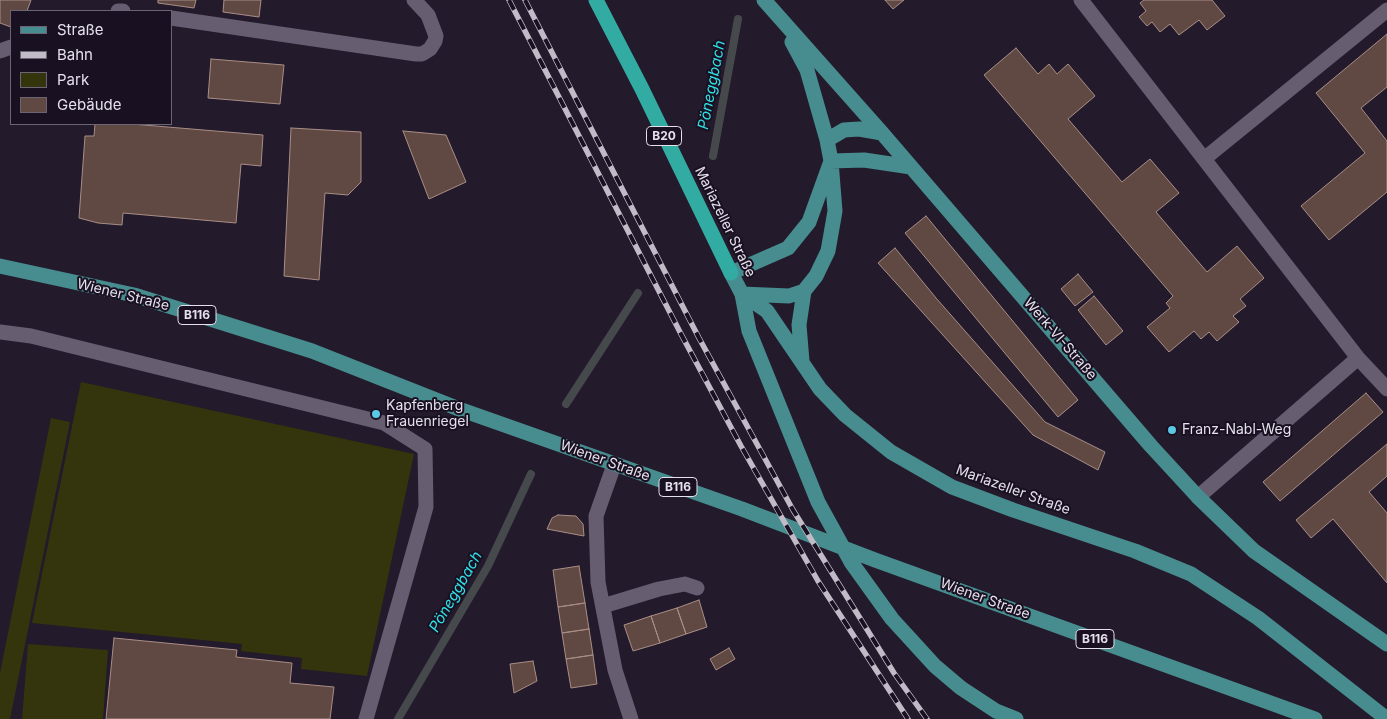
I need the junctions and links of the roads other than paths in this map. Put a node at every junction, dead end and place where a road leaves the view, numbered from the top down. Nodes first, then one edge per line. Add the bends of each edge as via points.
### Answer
1 (414, 0) edge
2 (596, 0) edge
3 (764, 0) edge
4 (1081, 0) edge
5 (1387, 10) edge
6 (776, 15) junction
7 (172, 18) edge
8 (882, 133) junction
9 (827, 140) junction
10 (1204, 159) junction
11 (831, 161) junction
12 (911, 167) junction
13 (0, 266) edge
14 (731, 273) junction
15 (804, 291) junction
16 (742, 294) junction
17 (0, 332) edge
18 (1358, 358) junction
19 (803, 364) junction
20 (1387, 389) edge
21 (614, 464) junction
22 (1198, 497) junction
23 (697, 588) dead end
24 (603, 606) junction
25 (1387, 644) edge
26 (1387, 718) edge
27 (366, 719) edge
28 (631, 719) edge
29 (1016, 719) edge
30 (1316, 719) edge

1 - 7 street via 431,21 436,36 430,49 422,54
2 - 14 highway, Mariazeller Straße / B20
3 - 6 main road, Werk-VI-Straße
4 - 10 street
5 - 10 street
6 - 8 main road, Werk-VI-Straße
6 - 9 main road via 808,70
8 - 9 main road via 844,130
8 - 12 main road, Werk-VI-Straße
9 - 11 main road
10 - 18 street
11 - 12 main road via 864,160
11 - 14 main road via 809,222 788,248
11 - 15 main road via 836,211 828,251 816,276
12 - 22 main road, Werk-VI-Straße
13 - 21 main road, Wiener Straße / B116 via 134,295 312,351 459,409
14 - 16 main road, Mariazeller Straße / B20
15 - 16 main road via 789,296
15 - 19 main road via 799,325
16 - 19 main road, Mariazeller Straße via 767,311
16 - 29 main road via 749,331 818,502 851,562 892,619 935,666 996,711
17 - 27 street via 31,336 384,423 425,449 426,507
18 - 20 street
18 - 22 street
19 - 26 main road, Mariazeller Straße via 820,389 845,415 891,452 952,486 1191,574 1258,618
21 - 24 street via 596,516 598,582
21 - 30 main road, Wiener Straße / B116
22 - 25 main road, Werk-VI-Straße via 1254,551
23 - 24 street via 685,584
24 - 28 street via 615,670

